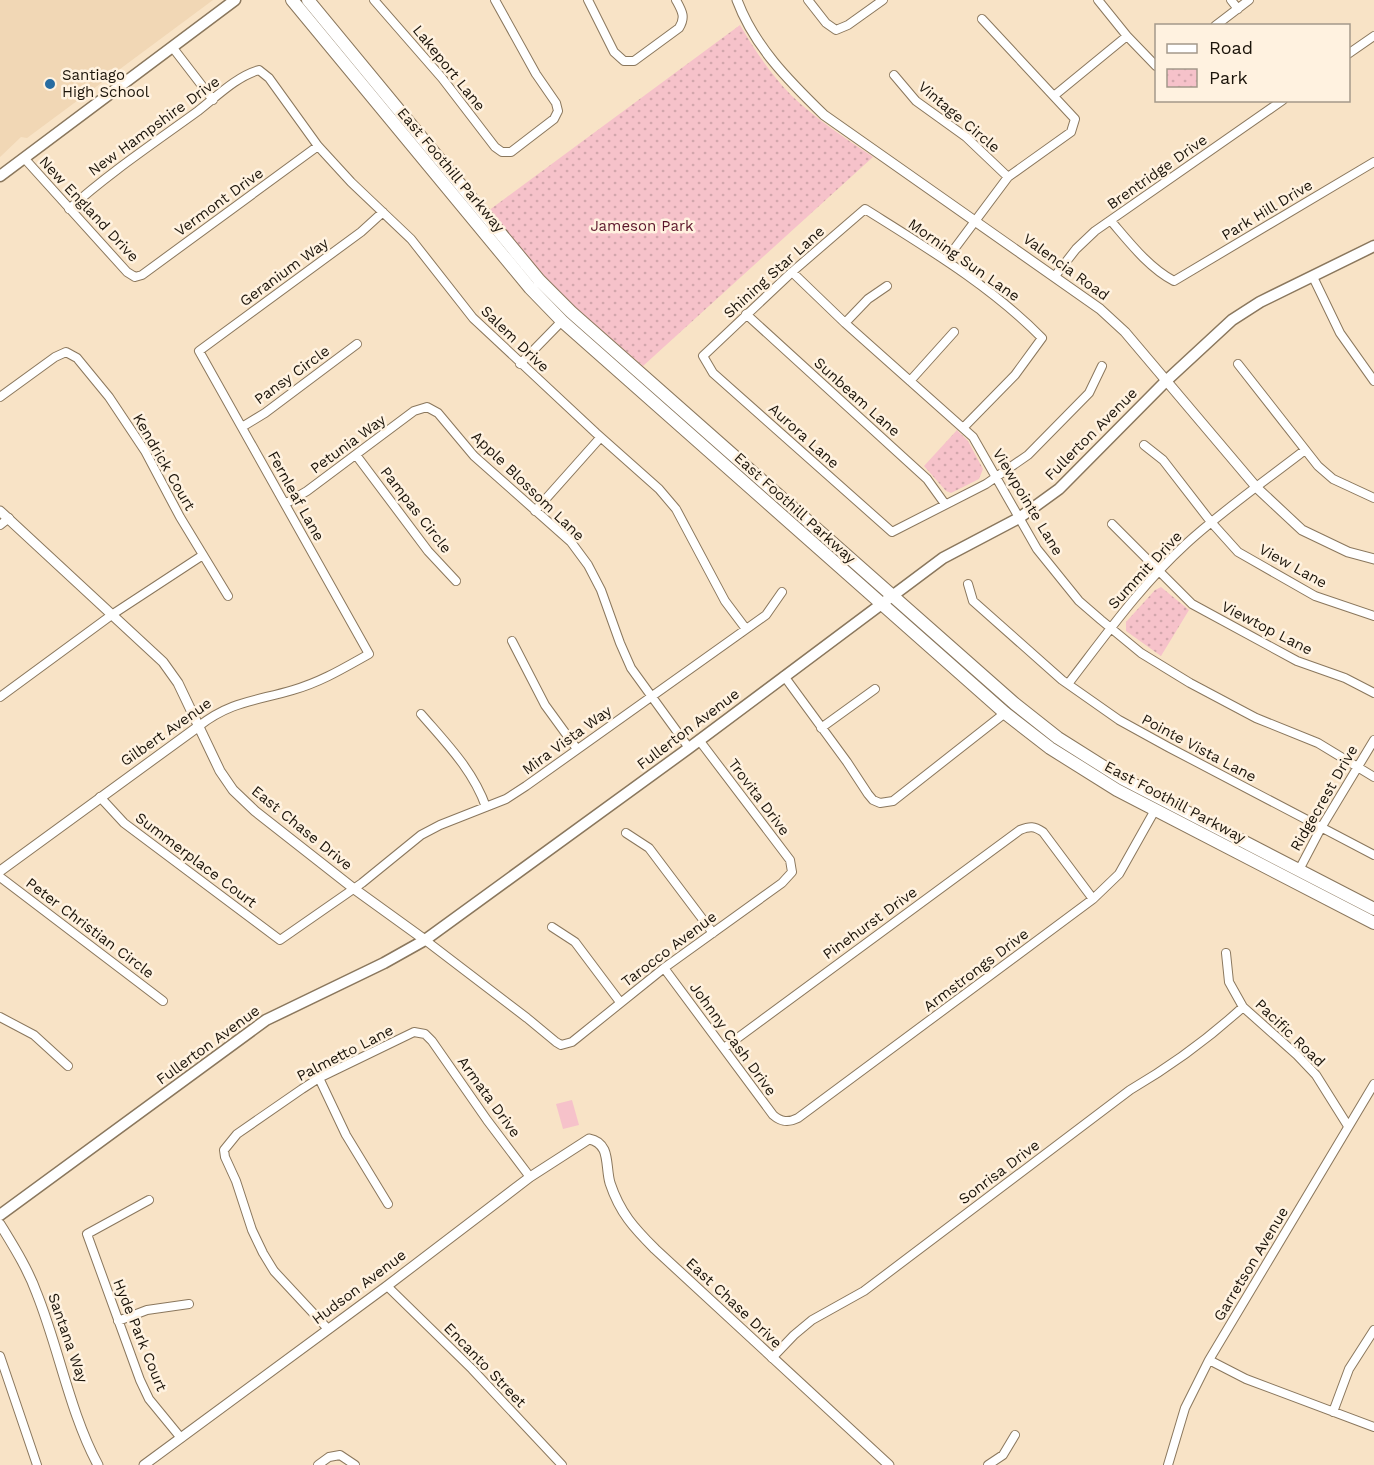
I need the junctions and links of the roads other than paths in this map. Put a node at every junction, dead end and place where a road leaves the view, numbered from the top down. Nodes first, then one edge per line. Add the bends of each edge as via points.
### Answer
1 (236, 0) edge
2 (292, 0) edge
3 (308, 0) edge
4 (374, 0) edge
5 (495, 0) edge
6 (588, 0) edge
7 (676, 0) edge
8 (737, 0) edge
9 (808, 0) edge
10 (883, 0) edge
11 (1098, 0) edge
12 (1231, 0) edge
13 (1249, 0) edge
14 (1238, 9) junction
15 (982, 19) dead end
16 (1218, 24) edge
17 (1127, 36) junction
18 (1374, 36) edge
19 (173, 48) junction
20 (1350, 53) edge
21 (1155, 65) edge
22 (259, 70) joint
23 (894, 75) dead end
24 (1055, 95) junction
25 (213, 100) junction
26 (1279, 102) edge
27 (318, 146) junction
28 (24, 158) junction
29 (1373, 165) edge
30 (0, 176) edge
31 (1008, 177) junction
32 (69, 209) junction
33 (865, 209) joint
34 (383, 212) junction
35 (974, 220) junction
36 (1111, 221) junction
37 (1374, 246) edge
38 (946, 260) junction
39 (792, 272) junction
40 (1055, 276) junction
41 (135, 277) joint
42 (1313, 277) junction
43 (887, 286) dead end
44 (746, 314) junction
45 (562, 321) junction
46 (845, 322) junction
47 (954, 332) dead end
48 (357, 345) dead end
49 (199, 351) joint
50 (703, 357) joint
51 (520, 364) junction
52 (1239, 364) dead end
53 (1102, 366) dead end
54 (910, 381) junction
55 (1166, 381) junction
56 (1374, 381) edge
57 (0, 398) edge
58 (427, 407) joint
59 (242, 427) junction
60 (964, 427) junction
61 (600, 438) junction
62 (1144, 445) dead end
63 (1305, 450) junction
64 (356, 455) junction
65 (996, 478) junction
66 (1257, 488) junction
67 (1374, 498) edge
68 (285, 504) junction
69 (945, 504) junction
70 (0, 511) edge
71 (535, 512) junction
72 (9, 518) junction
73 (1019, 518) junction
74 (1211, 522) junction
75 (1112, 524) dead end
76 (0, 525) edge
77 (203, 555) junction
78 (1374, 559) edge
79 (1159, 572) junction
80 (456, 582) dead end
81 (968, 584) dead end
82 (783, 592) dead end
83 (228, 596) dead end
84 (885, 599) junction
85 (112, 614) junction
86 (1374, 616) edge
87 (1111, 628) junction
88 (746, 629) junction
89 (512, 640) dead end
90 (369, 654) joint
91 (784, 676) junction
92 (1068, 684) junction
93 (875, 689) dead end
94 (1374, 693) edge
95 (652, 695) junction
96 (0, 697) edge
97 (1005, 713) junction
98 (421, 714) dead end
99 (199, 726) junction
100 (821, 728) junction
101 (699, 740) junction
102 (1374, 740) edge
103 (689, 748) junction
104 (577, 749) junction
105 (1357, 767) junction
106 (1374, 777) edge
107 (100, 797) junction
108 (486, 807) junction
109 (1155, 810) junction
110 (1321, 828) junction
111 (626, 833) dead end
112 (1374, 855) edge
113 (1299, 870) junction
114 (0, 871) edge
115 (792, 872) joint
116 (0, 877) edge
117 (353, 888) junction
118 (1094, 899) junction
119 (1374, 909) edge
120 (1374, 923) edge
121 (552, 927) dead end
122 (713, 933) junction
123 (280, 940) joint
124 (424, 940) junction
125 (1226, 953) dead end
126 (664, 968) junction
127 (163, 1001) dead end
128 (620, 1002) junction
129 (1244, 1007) junction
130 (0, 1017) edge
131 (425, 1034) joint
132 (561, 1045) joint
133 (724, 1048) junction
134 (68, 1066) dead end
135 (319, 1078) junction
136 (1374, 1084) edge
137 (784, 1122) joint
138 (1348, 1126) junction
139 (594, 1140) joint
140 (530, 1177) junction
141 (149, 1200) dead end
142 (388, 1204) dead end
143 (0, 1215) edge
144 (0, 1224) edge
145 (387, 1286) junction
146 (189, 1304) dead end
147 (118, 1321) junction
148 (328, 1329) junction
149 (1374, 1330) edge
150 (0, 1356) edge
151 (772, 1358) junction
152 (1209, 1360) junction
153 (1333, 1412) junction
154 (1374, 1427) edge
155 (1015, 1435) dead end
156 (181, 1438) junction
157 (37, 1465) edge
158 (98, 1465) edge
159 (144, 1465) edge
160 (318, 1465) edge
161 (355, 1465) edge
162 (562, 1465) edge
163 (889, 1465) edge
164 (988, 1465) edge
165 (1168, 1465) edge

1 - 19 main road
2 - 45 main road, East Foothill Parkway via 530,288
3 - 84 main road, East Foothill Parkway via 539,280
4 - 5 street, Lakeport Lane via 495,147 511,152 554,119 558,111
6 - 7 street via 614,52 624,61 634,61 679,28 683,14
8 - 35 street, Valencia Road via 780,71 824,115
9 - 10 street via 836,30
11 - 17 street
12 - 14 street
13 - 14 street
14 - 16 street
15 - 24 street
17 - 21 street
17 - 24 street
18 - 20 street
19 - 25 street
19 - 28 main road
22 - 25 street, New Hampshire Drive
22 - 27 street, Salem Drive
23 - 31 street, Vintage Circle via 916,101 966,137
24 - 31 street via 1075,119 1071,132
25 - 32 street, New Hampshire Drive
26 - 36 street, Brentridge Drive
27 - 34 street, Salem Drive
27 - 41 street, Vermont Drive
28 - 30 main road
28 - 32 street, New England Drive
29 - 36 street, Park Hill Drive via 1174,281 1130,244
31 - 35 street
32 - 41 street, New England Drive
33 - 38 street, Morning Sun Lane
33 - 39 street, Shining Star Lane
34 - 49 street, Geranium Way
34 - 51 street, Salem Drive via 411,239 473,318
35 - 38 street
35 - 40 street, Valencia Road
36 - 40 street, Brentridge Drive via 1076,249
37 - 42 main road, Fullerton Avenue
38 - 60 street, Morning Sun Lane via 1019,315 1042,338 1015,375
39 - 44 street, Shining Star Lane
39 - 46 street, Viewpointe Lane
40 - 55 street, Valencia Road via 1125,332
42 - 55 main road, Fullerton Avenue via 1232,320
42 - 56 street via 1340,333
43 - 46 street
44 - 50 street, Shining Star Lane
44 - 69 street, Sunbeam Lane via 927,479
45 - 51 street
45 - 84 main road, East Foothill Parkway
46 - 54 street, Viewpointe Lane
47 - 54 street
48 - 59 street, Pansy Circle
49 - 59 street, Fernleaf Lane
50 - 69 street, Aurora Lane via 713,373 891,532
51 - 61 street, Salem Drive
52 - 63 street
53 - 65 street via 1089,393 1028,455
54 - 60 street, Viewpointe Lane
55 - 66 street, Valencia Road
55 - 73 main road, Fullerton Avenue via 1059,489
57 - 77 street, Kendrick Court via 55,357 66,352 77,358 109,397 144,451
58 - 64 street, Petunia Way via 414,411
58 - 71 street, Apple Blossom Lane via 438,413 474,456
59 - 68 street, Fernleaf Lane
60 - 65 street, Viewpointe Lane
61 - 71 street
61 - 88 street, Salem Drive via 659,489 676,509 725,601
62 - 74 street, View Lane via 1163,460
63 - 66 street, Summit Drive
63 - 67 street via 1333,479
64 - 68 street, Petunia Way
64 - 80 street, Pampas Circle
65 - 69 street
65 - 73 street, Viewpointe Lane
66 - 74 street, Summit Drive
66 - 78 street, Valencia Road via 1302,530 1348,552
68 - 90 street, Fernleaf Lane
70 - 72 street, East Chase Drive
71 - 95 street, Apple Blossom Lane via 571,542 588,565 631,668
72 - 76 street
72 - 85 street, East Chase Drive
73 - 84 main road, Fullerton Avenue via 943,558
73 - 87 street, Viewpointe Lane via 1036,549 1062,581
74 - 79 street, Summit Drive
74 - 86 street, View Lane via 1238,552 1315,596
75 - 79 street, Viewtop Lane
77 - 83 street, Kendrick Court
77 - 85 street
79 - 87 street, Summit Drive
79 - 94 street, Viewtop Lane via 1192,604 1261,643
81 - 92 street, Pointe Vista Lane via 973,601
82 - 88 street, Mira Vista Way via 766,615
84 - 91 main road, Fullerton Avenue
84 - 97 main road, East Foothill Parkway
84 - 113 main road, East Foothill Parkway via 1066,744 1123,779
85 - 96 street
85 - 99 street, East Chase Drive via 163,662
87 - 92 street, Summit Drive
87 - 105 street, Viewpointe Lane via 1141,653 1190,683 1256,718 1318,743
88 - 95 street, Mira Vista Way
89 - 104 street via 545,705
90 - 99 street, Gilbert Avenue via 328,678 246,701 216,713
91 - 100 street
91 - 101 main road, Fullerton Avenue
92 - 110 street, Pointe Vista Lane via 1119,720
93 - 100 street
95 - 103 street, Apple Blossom Lane
95 - 104 street, Mira Vista Way
97 - 100 street via 887,804 873,801
97 - 109 main road, East Foothill Parkway via 1083,771
98 - 108 street via 463,762 480,788
99 - 107 street, Gilbert Avenue
99 - 117 street, East Chase Drive via 233,790
101 - 103 main road, Fullerton Avenue
101 - 115 street, Trovita Drive via 790,860
102 - 105 street, Ridgecrest Drive
103 - 124 main road, Fullerton Avenue
104 - 108 street, Mira Vista Way via 506,799
105 - 106 street, Viewpointe Lane
105 - 110 street, Ridgecrest Drive
107 - 114 street, Gilbert Avenue
107 - 123 street, Summerplace Court via 124,823
108 - 117 street, Mira Vista Way via 421,836
109 - 118 street, Armstrongs Drive via 1119,874
109 - 120 main road, East Foothill Parkway
110 - 112 street, Pointe Vista Lane
110 - 113 street, Ridgecrest Drive
111 - 122 street via 650,848
113 - 119 main road, East Foothill Parkway
115 - 122 street, Tarocco Avenue
116 - 127 street, Peter Christian Circle
117 - 123 street, Mira Vista Way
117 - 124 street, East Chase Drive
118 - 133 street, Pinehurst Drive via 1044,832 1027,827
118 - 137 street, Armstrongs Drive via 798,1118
121 - 128 street via 574,942
122 - 126 street, Tarocco Avenue
124 - 132 street, East Chase Drive
124 - 143 main road, Fullerton Avenue via 266,1020
125 - 129 street, Pacific Road via 1229,982
126 - 128 street, Tarocco Avenue
126 - 133 street, Johnny Cash Drive
128 - 132 street, Tarocco Avenue via 572,1042
129 - 138 street, Pacific Road via 1304,1062
129 - 151 street, Sonrisa Drive via 1173,1064 1130,1090 864,1291 813,1320
130 - 134 street via 34,1035
131 - 135 street, Palmetto Lane via 414,1032
131 - 140 street, Armata Drive
133 - 137 street, Johnny Cash Drive via 773,1115
135 - 142 street via 346,1135
135 - 148 street, Palmetto Lane via 237,1134 224,1150 263,1253 274,1271
136 - 138 street, Garretson Avenue
138 - 152 street, Garretson Avenue
139 - 140 street, Hudson Avenue via 584,1141
139 - 151 street, East Chase Drive via 604,1149 609,1180 628,1221
140 - 145 street, Hudson Avenue
141 - 147 street, Hyde Park Court via 87,1234
144 - 158 street, Santana Way via 38,1294
145 - 148 street, Hudson Avenue
145 - 162 street, Encanto Street
146 - 147 street via 147,1310
147 - 156 street, Hyde Park Court via 149,1399
148 - 156 street, Hudson Avenue
149 - 153 street via 1349,1369
150 - 157 street
151 - 163 street, East Chase Drive
152 - 153 street via 1246,1379
152 - 165 street, Garretson Avenue via 1185,1408
153 - 154 street
155 - 164 street via 1003,1455
156 - 159 street, Hudson Avenue
160 - 161 street via 340,1455

